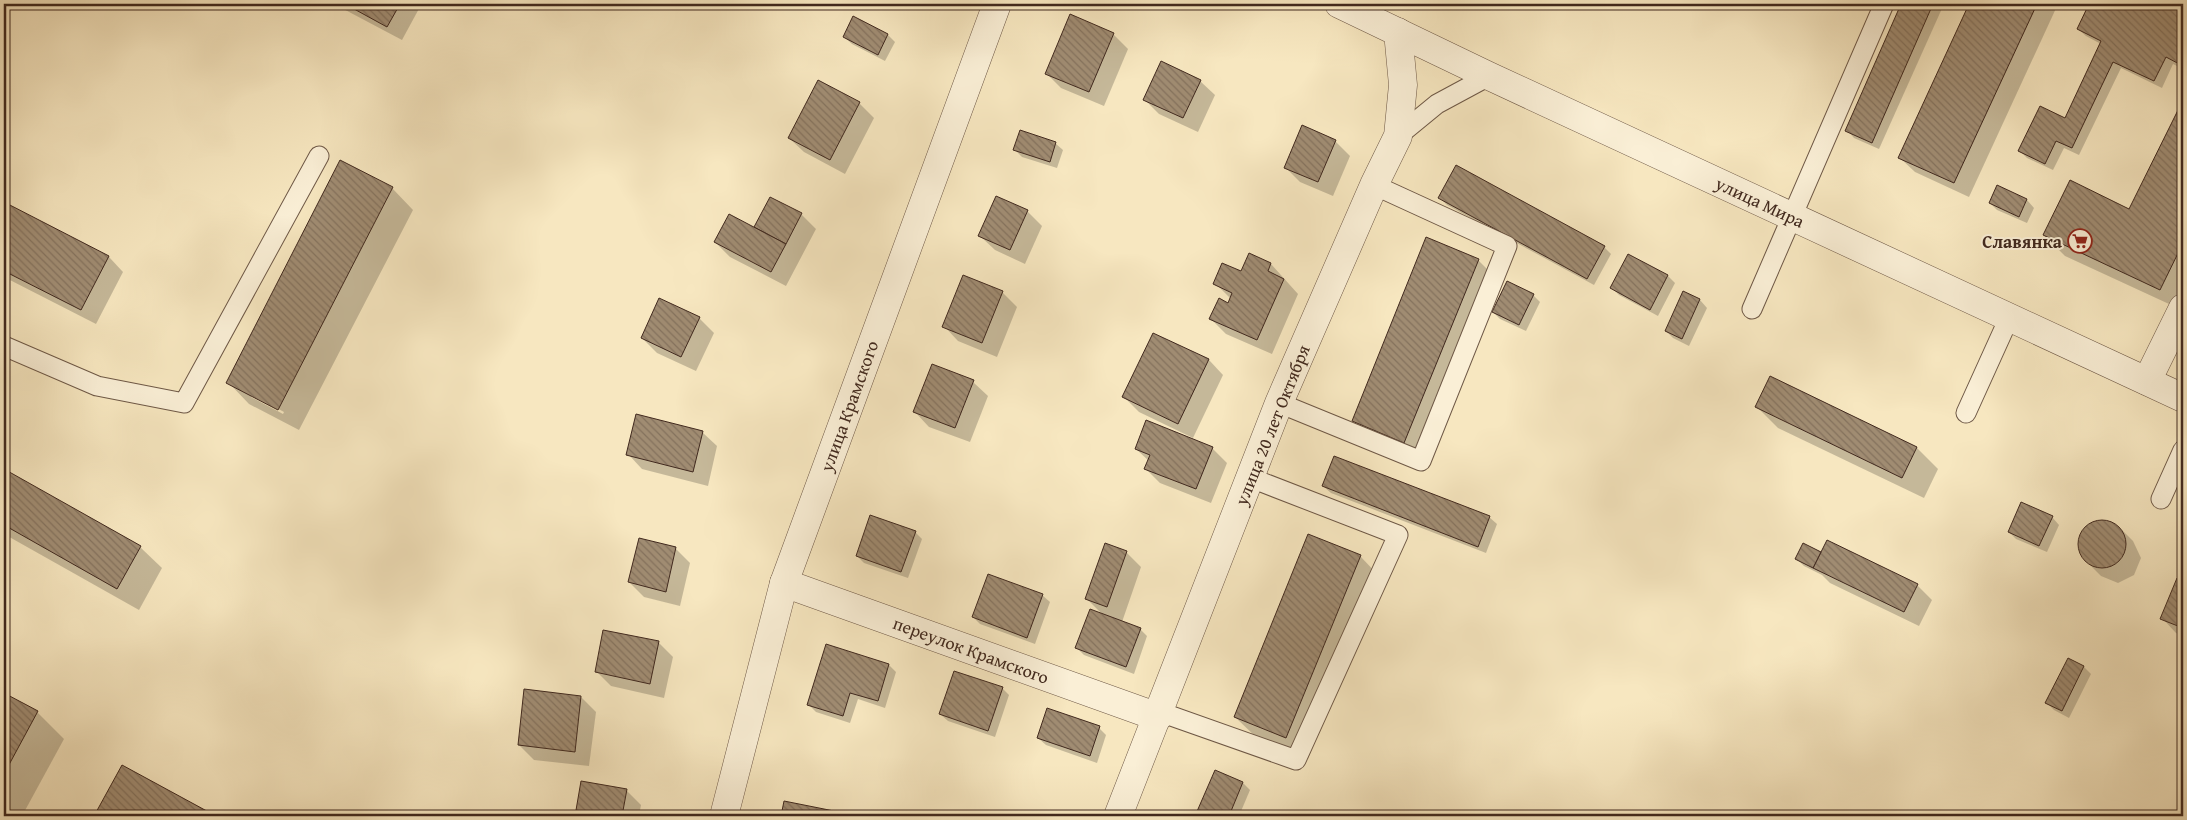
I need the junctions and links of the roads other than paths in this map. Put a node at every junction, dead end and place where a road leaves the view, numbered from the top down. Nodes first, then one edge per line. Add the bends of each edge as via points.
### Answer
1 (997, 4) edge
2 (1339, 4) edge
3 (1884, 4) edge
4 (1398, 32) junction
5 (1489, 76) junction
6 (1398, 136) junction
7 (319, 156) dead end
8 (1374, 184) junction
9 (1792, 217) junction
10 (2183, 308) edge
11 (1752, 309) dead end
12 (2009, 318) junction
13 (4, 346) edge
14 (2147, 382) junction
15 (2183, 398) edge
16 (1279, 403) junction
17 (1966, 413) dead end
18 (2183, 450) edge
19 (1251, 478) junction
20 (2162, 499) dead end
21 (784, 583) junction
22 (1159, 715) junction
23 (724, 816) edge
24 (1118, 816) edge

1 - 21 street, улица Крамского
2 - 4 street, улица Мира
3 - 9 lane
4 - 5 street, улица Мира
4 - 6 street, улица 20 лет Октября via 1403,86
5 - 6 lane via 1437,104
5 - 9 street, улица Мира
6 - 8 street, улица 20 лет Октября
7 - 13 lane via 184,403 97,386
8 - 16 street, улица 20 лет Октября
8 - 16 lane via 1507,246 1421,461
9 - 11 lane
9 - 12 street, улица Мира
10 - 14 street
12 - 14 street, улица Мира
12 - 17 lane
14 - 15 street, улица Мира
16 - 19 street, улица 20 лет Октября
18 - 20 lane
19 - 22 street, улица 20 лет Октября
19 - 22 lane via 1398,534 1296,760
21 - 22 street, переулок Крамского
21 - 23 street, улица Крамского
22 - 24 street, улица 20 лет Октября

